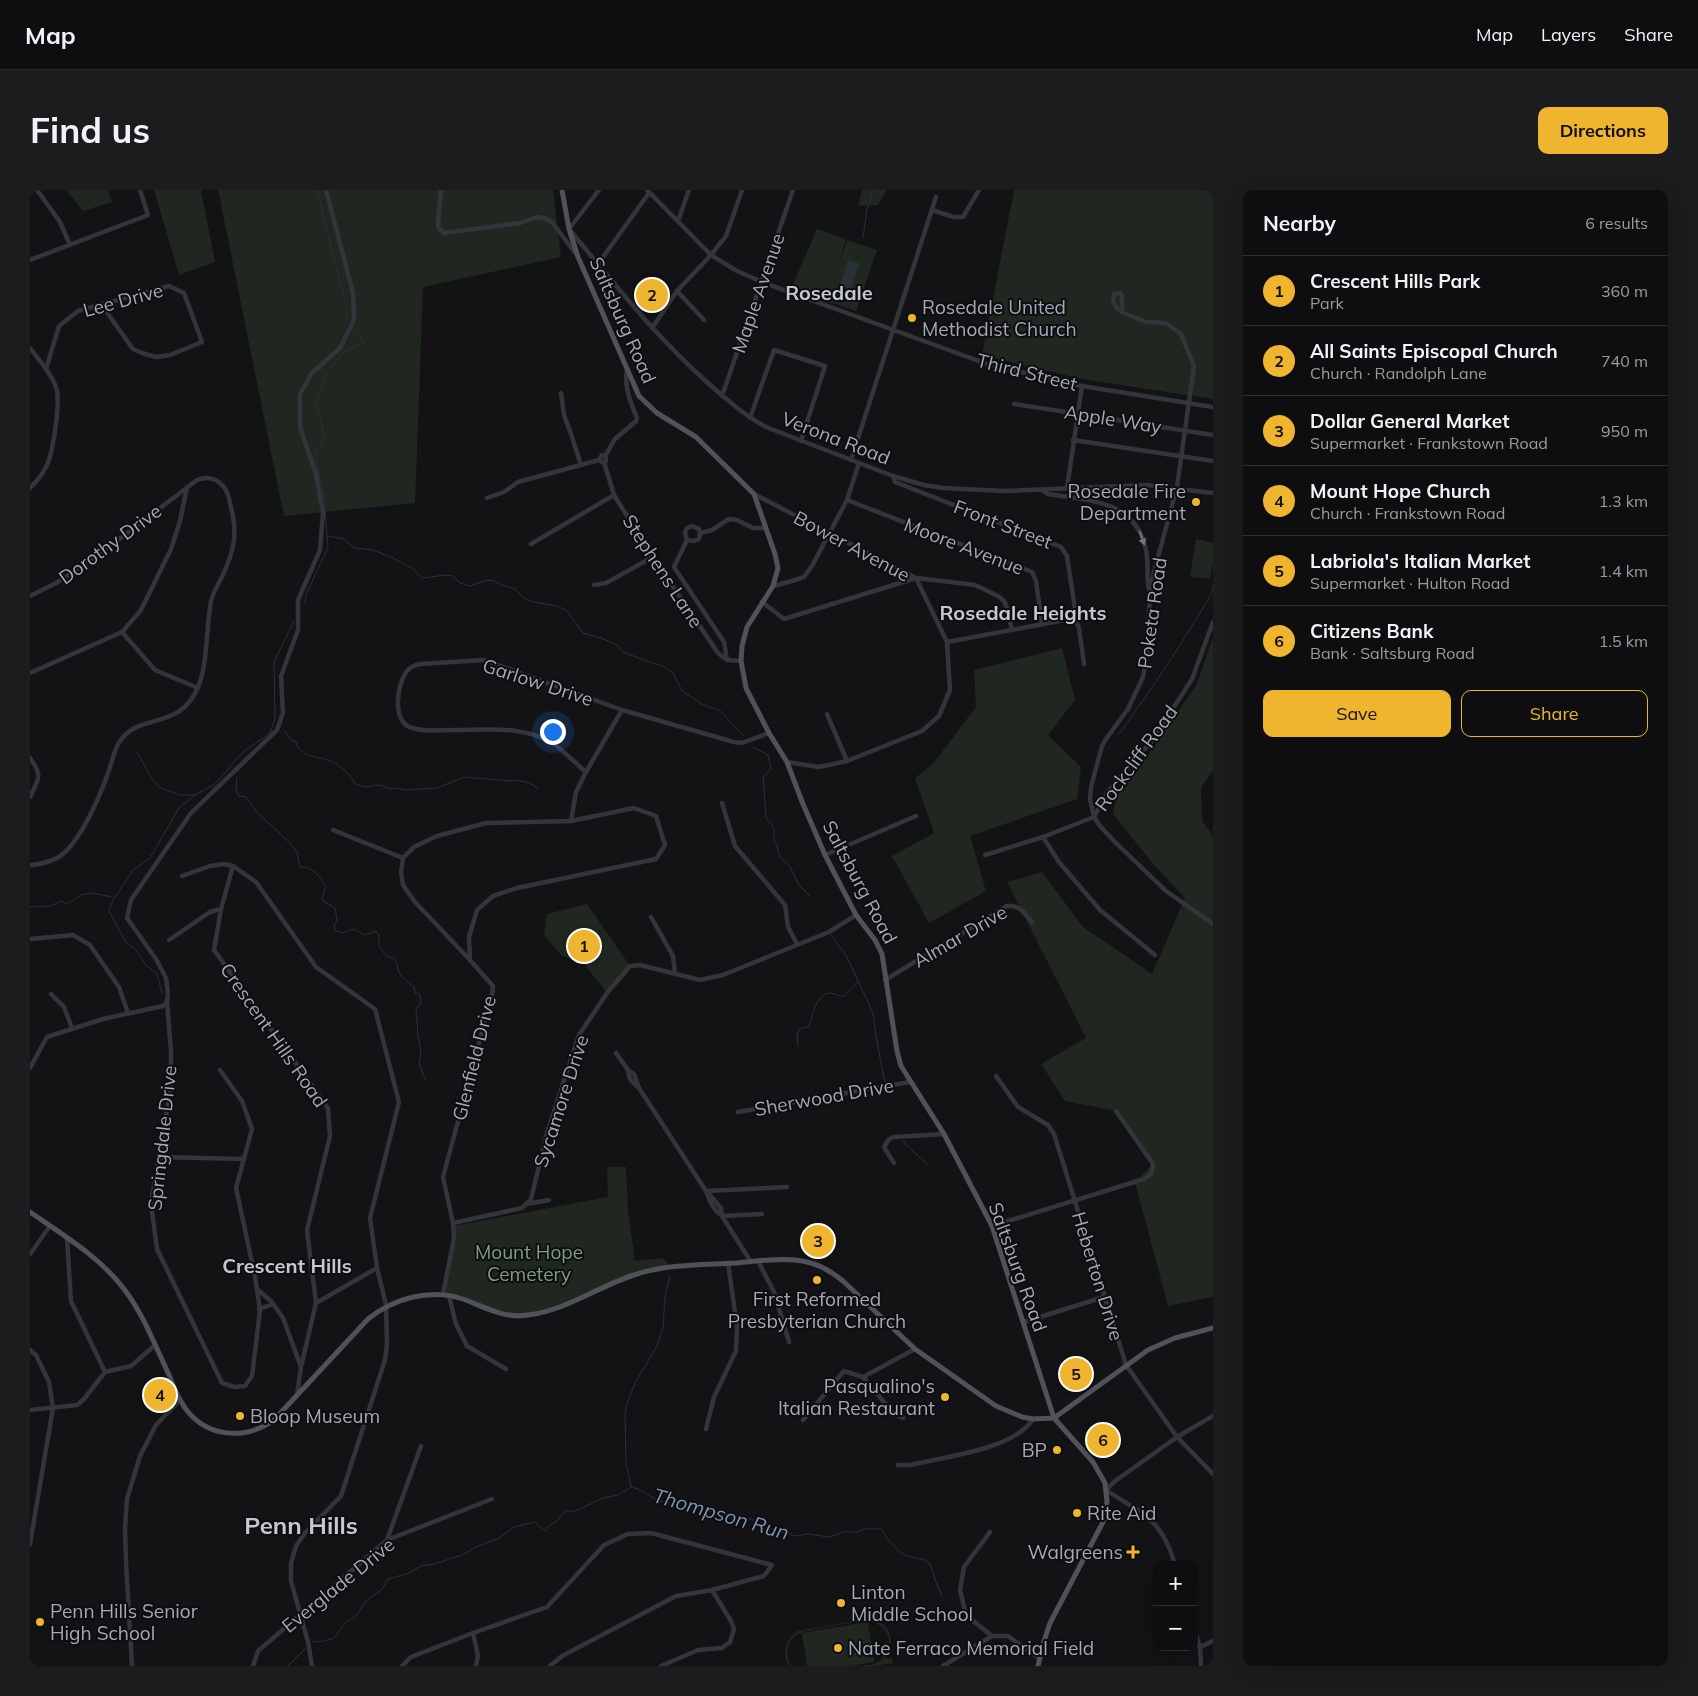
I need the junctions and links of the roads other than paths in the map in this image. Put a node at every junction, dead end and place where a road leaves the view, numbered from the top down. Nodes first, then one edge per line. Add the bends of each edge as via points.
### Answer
1 (37, 190) edge
2 (140, 190) edge
3 (326, 190) edge
4 (441, 190) edge
5 (562, 190) edge
6 (598, 190) edge
7 (690, 190) edge
8 (742, 190) edge
9 (793, 190) edge
10 (979, 190) edge
11 (648, 191) edge
12 (936, 197) dead end
13 (932, 210) junction
14 (678, 221) junction
15 (569, 229) junction
16 (70, 245) junction
17 (711, 255) junction
18 (578, 257) junction
19 (30, 260) edge
20 (598, 264) junction
21 (762, 282) junction
22 (677, 291) junction
23 (101, 304) junction
24 (1122, 312) dead end
25 (704, 320) dead end
26 (652, 328) junction
27 (894, 330) junction
28 (30, 348) edge
29 (46, 369) junction
30 (627, 369) junction
31 (1082, 386) junction
32 (561, 393) dead end
33 (722, 396) junction
34 (1190, 403) junction
35 (1014, 404) dead end
36 (1213, 407) edge
37 (1076, 413) junction
38 (750, 418) junction
39 (1186, 431) junction
40 (1213, 434) edge
41 (1073, 440) junction
42 (801, 441) junction
43 (605, 456) junction
44 (1182, 457) junction
45 (599, 460) junction
46 (851, 460) junction
47 (1213, 461) edge
48 (604, 462) junction
49 (859, 463) junction
50 (580, 465) junction
51 (893, 476) junction
52 (187, 487) junction
53 (1177, 487) junction
54 (30, 488) edge
55 (1067, 488) junction
56 (1040, 490) junction
57 (1213, 492) edge
58 (754, 494) junction
59 (614, 495) junction
60 (487, 498) dead end
61 (847, 500) junction
62 (765, 528) junction
63 (830, 532) junction
64 (700, 533) junction
65 (687, 540) junction
66 (531, 544) dead end
67 (653, 557) junction
68 (916, 578) junction
69 (594, 585) dead end
70 (773, 586) junction
71 (1150, 591) junction
72 (30, 596) edge
73 (762, 602) junction
74 (1074, 617) junction
75 (1213, 622) edge
76 (1042, 624) junction
77 (1012, 630) junction
78 (122, 632) junction
79 (947, 642) junction
80 (727, 660) junction
81 (741, 661) junction
82 (1084, 664) dead end
83 (30, 673) edge
84 (198, 688) junction
85 (622, 710) junction
86 (827, 714) dead end
87 (769, 733) junction
88 (30, 758) edge
89 (847, 761) junction
90 (787, 762) junction
91 (586, 772) junction
92 (30, 797) edge
93 (722, 803) dead end
94 (916, 816) dead end
95 (1094, 816) junction
96 (572, 821) junction
97 (333, 830) dead end
98 (1043, 837) junction
99 (825, 855) junction
100 (985, 855) dead end
101 (403, 858) junction
102 (30, 866) edge
103 (233, 866) junction
104 (182, 876) dead end
105 (221, 909) junction
106 (856, 915) junction
107 (651, 917) dead end
108 (1032, 922) dead end
109 (1213, 924) edge
110 (30, 939) edge
111 (169, 940) dead end
112 (797, 944) junction
113 (1156, 955) dead end
114 (470, 960) junction
115 (675, 974) junction
116 (885, 980) junction
117 (51, 994) dead end
118 (167, 1002) junction
119 (128, 1013) junction
120 (72, 1028) junction
121 (616, 1053) dead end
122 (30, 1068) edge
123 (220, 1070) dead end
124 (996, 1076) dead end
125 (910, 1082) junction
126 (1116, 1111) dead end
127 (738, 1112) dead end
128 (944, 1134) junction
129 (158, 1157) junction
130 (244, 1158) junction
131 (894, 1163) dead end
132 (787, 1187) dead end
133 (706, 1191) junction
134 (548, 1200) dead end
135 (1076, 1201) junction
136 (526, 1204) junction
137 (30, 1212) edge
138 (762, 1214) dead end
139 (722, 1216) junction
140 (454, 1222) junction
141 (50, 1226) junction
142 (992, 1226) junction
143 (67, 1239) junction
144 (30, 1254) edge
145 (751, 1262) junction
146 (758, 1262) junction
147 (728, 1263) junction
148 (377, 1268) junction
149 (256, 1289) junction
150 (446, 1295) junction
151 (1104, 1297) junction
152 (316, 1302) junction
153 (274, 1304) junction
154 (386, 1305) junction
155 (259, 1309) junction
156 (1024, 1322) junction
157 (1213, 1328) edge
158 (789, 1342) dead end
159 (154, 1346) junction
160 (915, 1349) junction
161 (30, 1350) edge
162 (1126, 1365) junction
163 (302, 1368) junction
164 (506, 1369) dead end
165 (104, 1372) junction
166 (863, 1377) junction
167 (297, 1396) junction
168 (180, 1400) junction
169 (53, 1408) junction
170 (30, 1410) edge
171 (1213, 1416) edge
172 (903, 1418) dead end
173 (1054, 1418) junction
174 (1033, 1419) junction
175 (803, 1420) dead end
176 (706, 1429) dead end
177 (1177, 1437) junction
178 (421, 1446) dead end
179 (898, 1465) dead end
180 (1213, 1474) edge
181 (1106, 1490) junction
182 (492, 1499) dead end
183 (990, 1532) dead end
184 (387, 1540) junction
185 (30, 1544) edge
186 (1174, 1561) edge
187 (712, 1590) junction
188 (300, 1616) junction
189 (473, 1633) junction
190 (992, 1636) junction
191 (1198, 1641) edge
192 (1213, 1641) edge
193 (1200, 1647) junction
194 (1039, 1658) junction
195 (132, 1666) edge
196 (253, 1666) edge
197 (312, 1666) edge
198 (402, 1666) edge
199 (476, 1666) edge
200 (550, 1666) edge
201 (661, 1666) edge
202 (943, 1666) edge
203 (1038, 1666) edge
204 (1201, 1666) edge

1 - 16 street via 60,222
2 - 16 street via 148,215
3 - 118 street, Springdale Drive via 352,293 354,320 340,348 312,373 300,394 300,427 316,474 324,514 320,550 298,600 298,630 281,676 283,713 277,730 191,813 132,900 127,918 166,978
4 - 18 street via 438,223 444,233 544,218 550,221
5 - 15 main road, Verona Road
6 - 15 street
7 - 14 street
8 - 17 street via 726,236
9 - 21 street, Maple Avenue
10 - 13 street via 963,217
11 - 14 street, Third Street
11 - 20 street
12 - 13 street
13 - 27 street
14 - 17 street, Third Street
15 - 18 main road, Saltsburg Road
15 - 20 street, Verona Road
16 - 19 street
17 - 21 street, Third Street via 737,272
17 - 22 street
18 - 30 main road, Saltsburg Road
20 - 26 street, Verona Road
21 - 27 street, Third Street
21 - 33 street, Maple Avenue
22 - 25 street
22 - 26 street
23 - 23 street, Lee Drive via 169,286 184,293 202,342 170,355 156,357 142,353 133,349
23 - 29 street, Lee Drive via 78,311 59,326
24 - 34 street, Poketa Road via 1146,322 1166,323 1181,334 1194,366
26 - 33 street, Verona Road
27 - 31 street, Third Street via 986,364
27 - 46 street
28 - 29 street
29 - 54 street via 56,387 58,400 52,454
30 - 43 street via 626,386 638,418 615,439
30 - 58 main road, Saltsburg Road via 639,396 657,413 696,438
31 - 34 street, Third Street
31 - 37 street
32 - 50 street via 564,415
33 - 38 street, Verona Road
34 - 36 street, Third Street
34 - 39 street, Poketa Road
35 - 37 street, Apple Way
37 - 39 street, Apple Way
37 - 41 street
38 - 42 street, Verona Road
38 - 42 street via 774,350 825,366
39 - 40 street, Apple Way
39 - 44 street, Poketa Road
41 - 44 street
41 - 55 street
42 - 46 street, Verona Road
43 - 45 street
43 - 48 street
44 - 47 street
44 - 53 street, Poketa Road
45 - 48 street
45 - 50 street
46 - 49 street, Verona Road
48 - 59 street, Stephens Lane
49 - 51 street, Verona Road
49 - 61 street
50 - 60 street via 518,482
51 - 56 street, Verona Road via 942,488
51 - 74 street, Front Street via 895,482 1061,547 1066,556
52 - 72 street, Dorothy Drive via 105,550 58,582
52 - 78 street via 171,549 141,610
52 - 84 street, Dorothy Drive via 204,477 217,480 227,490 235,535 230,559 212,598
53 - 55 street, Verona Road via 1147,484
53 - 57 street, Verona Road
53 - 71 street, Poketa Road
55 - 56 street, Verona Road
56 -> 71 street via 1114,507 1126,514 1138,527 1144,542
58 - 62 main road, Saltsburg Road
58 - 63 street, Bower Avenue
59 - 66 street
59 - 67 street, Stephens Lane
61 - 63 street
61 - 76 street, Moore Avenue via 1032,572
62 - 64 street via 753,528 729,519 712,530
62 - 70 main road, Saltsburg Road via 778,568
63 - 68 street, Bower Avenue
63 - 70 street via 804,577
64 - 65 street via 694,541
64 - 65 street via 697,527 690,526 685,533
65 - 80 street via 674,567 724,642
67 - 69 street via 606,583
67 - 80 street, Stephens Lane via 718,653
68 - 73 street via 784,619
68 - 77 street via 975,585 998,596 1007,608
68 - 79 street, Bower Avenue
70 - 73 main road, Saltsburg Road
71 - 95 street, Poketa Road via 1148,650 1143,677 1128,709 1102,746 1090,792
73 - 81 main road, Saltsburg Road via 747,627
74 - 76 street
74 - 82 street, Front Street via 1080,628
75 - 95 street, Rockcliff Road via 1192,679 1152,741 1107,792
76 - 77 street
77 - 79 street
78 - 83 street
78 - 84 street via 155,670
79 - 89 street via 950,690 939,716 922,731
80 - 81 street
81 - 87 main road, Saltsburg Road via 746,688
84 - 102 street via 183,710 169,718 134,727 119,742 90,815 72,845 58,857
85 - 87 street via 738,743
85 - 91 street
85 - 91 street, Garlow Drive via 484,660 420,664 406,672 397,709 401,720 411,728 515,730 539,736 554,744
86 - 89 street
87 - 90 main road, Saltsburg Road
88 - 92 street via 38,769 39,778
89 - 90 street via 819,768
90 - 99 main road, Saltsburg Road
91 - 96 street via 576,792
93 - 112 street via 734,846 784,905 788,927
94 - 99 street
95 - 98 street, Rockcliff Road
95 - 109 street, Poketa Road via 1110,837 1166,891
96 - 101 street via 486,823 437,836 414,847
96 - 114 street via 634,808 656,816 665,845 656,859 493,896 477,910 469,937
97 - 101 street
98 - 100 street, Rockcliff Road
98 - 113 street via 1059,862 1100,910
99 - 106 main road, Saltsburg Road
101 - 114 street via 403,885
103 - 104 street via 210,866
103 - 105 street, Crescent Hills Road
103 - 148 street via 256,882 316,967 375,1009 399,1102 370,1218
105 - 111 street via 210,912
105 - 152 street, Crescent Hills Road via 214,950 328,1108 330,1136 307,1230
106 - 112 street, Sycamore Drive via 829,932
106 - 116 main road, Saltsburg Road via 880,949
107 - 115 street via 673,956
108 - 116 street, Almar Drive via 1020,909 1007,906
110 - 119 street via 73,935 90,945 119,987
112 - 115 street, Sycamore Drive via 700,980
114 - 140 street, Glenfield Drive via 493,986 443,1177
115 - 136 street, Sycamore Drive via 640,964 630,966 579,1035 547,1133 531,1199
116 - 125 main road, Saltsburg Road via 897,1052
117 - 120 street via 64,1007
118 - 119 street
118 - 129 street, Springdale Drive via 171,1086
119 - 120 street
120 - 122 street via 47,1037
121 - 133 street via 628,1070 628,1078 639,1088
123 - 130 street, Springdale Drive via 242,1101 252,1129
124 - 135 street, Heberton Drive via 1018,1106 1048,1125 1054,1134
125 - 127 street, Sherwood Drive
125 - 128 main road, Saltsburg Road
126 - 135 street via 1153,1164 1153,1170 1144,1179
128 - 131 street via 889,1139 884,1147
128 - 142 main road, Saltsburg Road
129 - 130 street
129 - 155 street, Springdale Drive via 151,1202 157,1249 222,1383 245,1386 252,1376
130 - 149 street, Springdale Drive via 236,1188
132 - 133 street
133 - 139 street via 718,1203
134 - 136 street
135 - 142 street
135 - 151 street, Heberton Drive
136 - 140 street via 522,1208
137 - 141 main road
138 - 139 street
139 - 145 street
140 - 150 street, Glenfield Drive
141 - 143 main road
141 - 144 street
142 - 156 main road, Saltsburg Road
143 - 159 main road via 98,1261 119,1282
143 - 165 street via 71,1301
145 - 146 main road
145 - 147 main road
146 - 158 street via 774,1292
146 - 160 main road via 794,1260 825,1268
147 - 150 main road via 672,1267 634,1275 546,1311 524,1316 507,1315
147 - 176 street via 737,1326 736,1351 714,1396
148 - 152 street
148 - 154 street
149 - 153 street
149 - 155 street, Springdale Drive
150 - 154 main road via 416,1296
150 - 164 street via 467,1346
151 - 156 street
151 - 162 street, Heberton Drive
152 - 163 street, Crescent Hills Road
153 - 155 street
153 - 163 street
154 - 167 main road via 368,1319
154 - 188 street via 385,1360 341,1496 305,1533 296,1546 291,1564
156 - 173 main road, Saltsburg Road
157 - 162 main road via 1166,1341
159 - 165 street via 130,1366
159 - 168 main road
160 - 166 street
160 - 174 main road via 996,1406
161 - 169 street via 36,1355 49,1382
162 - 173 main road
162 - 177 street, Heberton Drive
163 - 167 street, Crescent Hills Road
165 - 169 street via 77,1405
166 - 172 street via 892,1413
166 - 175 street via 844,1371
167 - 168 main road via 273,1421 242,1434 222,1433 206,1426
168 - 195 street via 156,1425 140,1456 127,1500 125,1529
169 - 170 street
169 - 185 street
171 - 177 street
173 - 174 main road
173 - 181 main road, Saltsburg Road via 1093,1462
174 - 179 street via 1024,1431 994,1446
177 - 180 street, Heberton Drive
177 - 181 street
178 - 184 street
181 - 186 street via 1157,1525
181 - 194 main road, Saltsburg Road via 1103,1522 1050,1623
182 - 184 street, Everglade Drive
183 - 190 street via 964,1567 960,1590 966,1615
184 - 188 street, Everglade Drive
187 - 189 street via 764,1576 772,1565 651,1533 628,1534 604,1545 547,1608
187 - 200 street via 676,1596 562,1656
187 - 201 street via 734,1629 730,1642 722,1648 698,1650
188 - 196 street, Everglade Drive via 258,1651
188 - 197 street
189 - 198 street via 411,1657
189 - 199 street via 478,1656
190 - 194 street via 1008,1636
190 - 202 street
191 - 193 street
192 - 193 street
193 - 204 street
194 - 203 main road, Saltsburg Road

